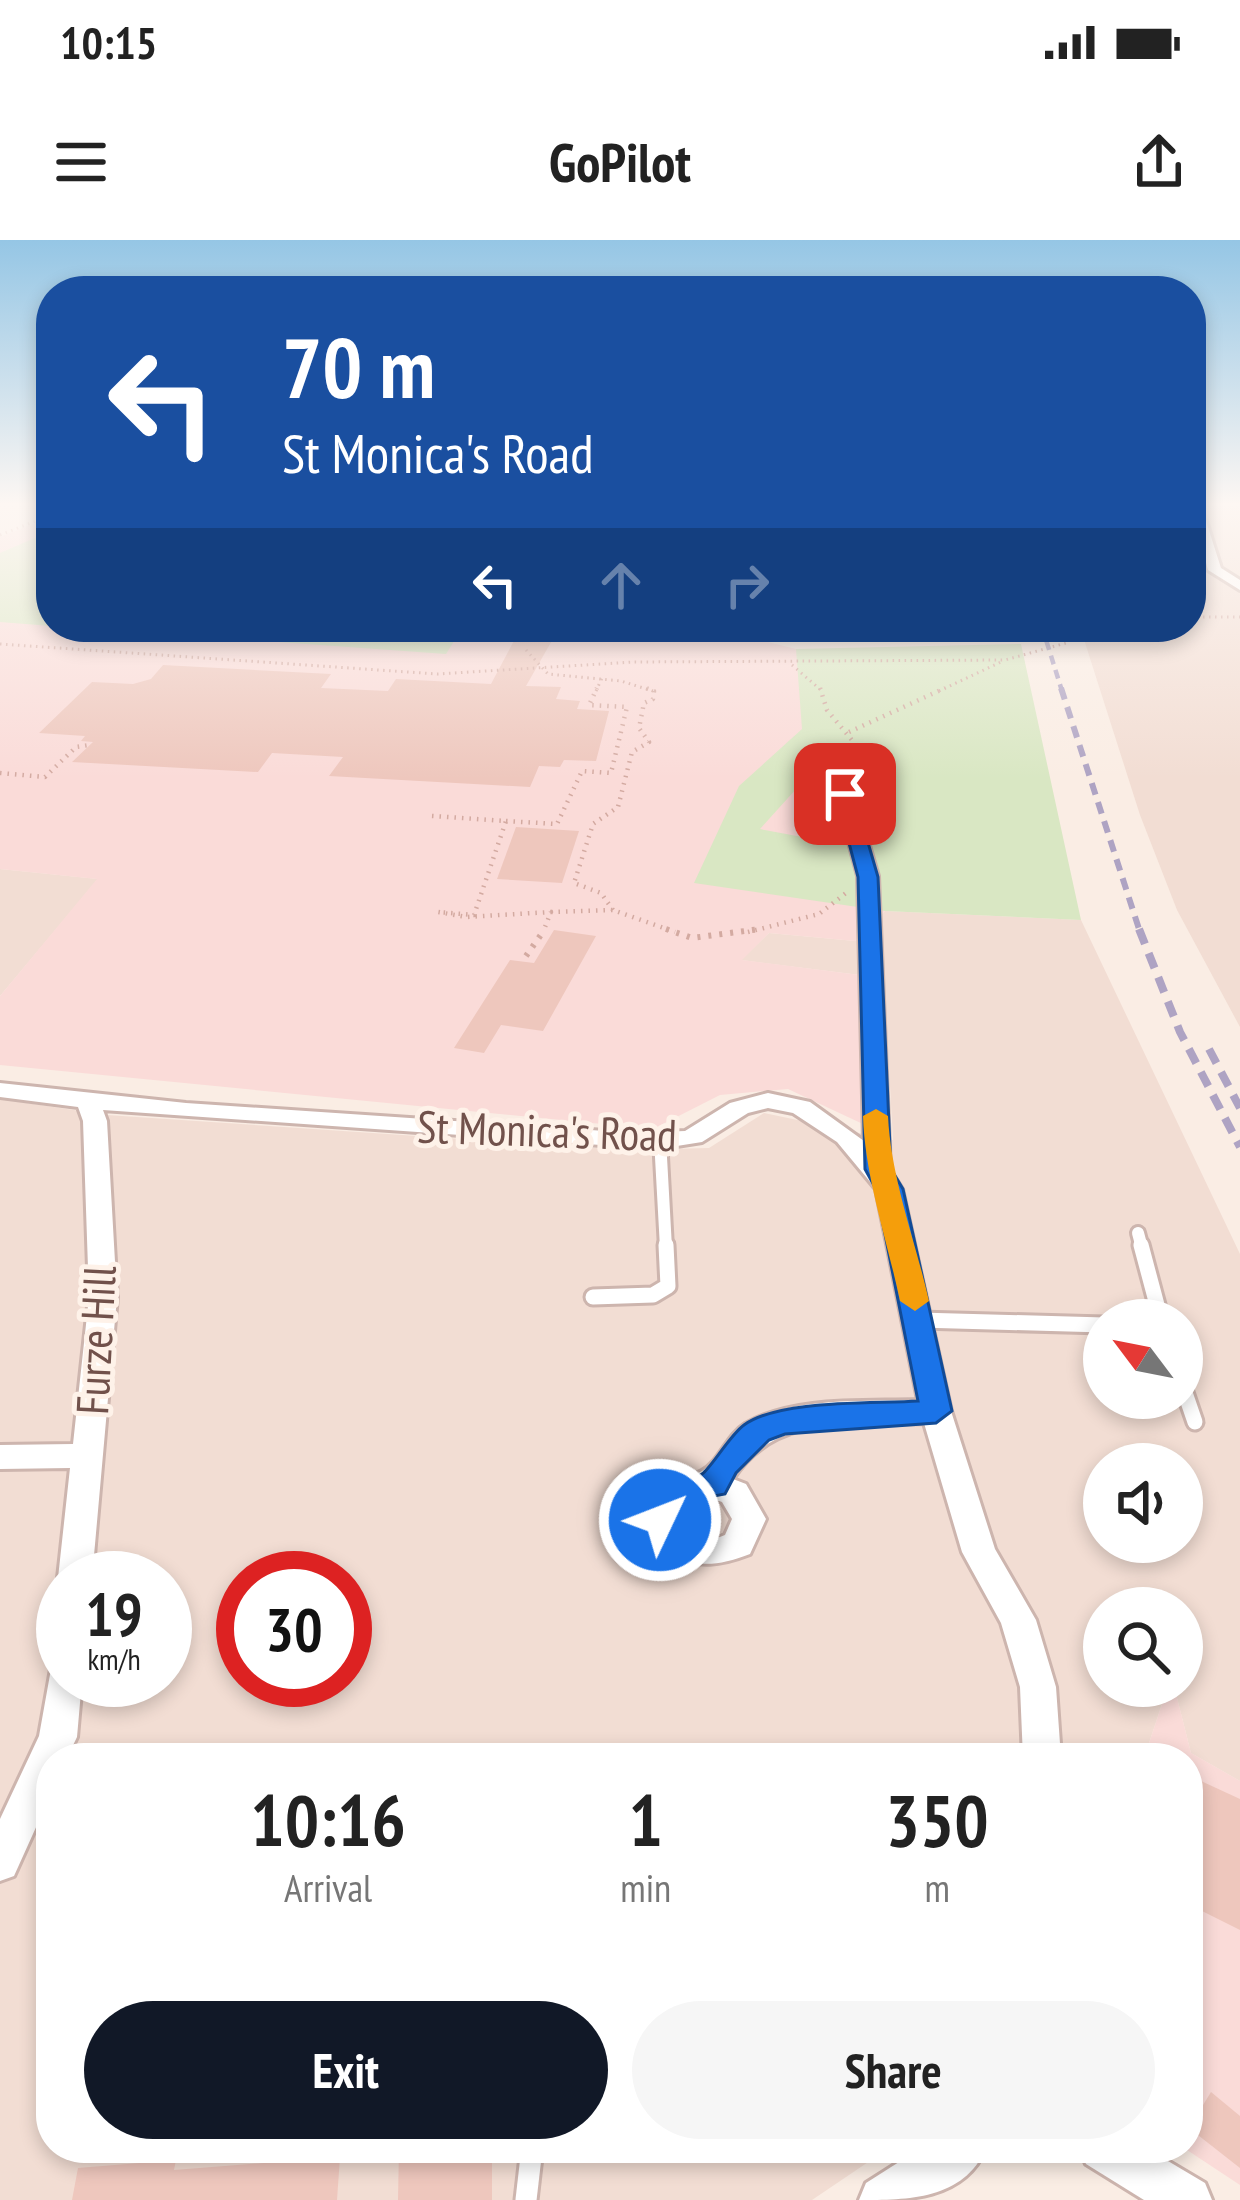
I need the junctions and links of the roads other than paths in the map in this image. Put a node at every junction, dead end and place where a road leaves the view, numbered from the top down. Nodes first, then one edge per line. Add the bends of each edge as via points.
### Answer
1 (845, 794) road end
2 (0, 1090) edge
3 (88, 1102) junction
4 (660, 1138) junction
5 (878, 1169) junction
6 (1138, 1233) dead end
7 (592, 1297) dead end
8 (1155, 1299) edge
9 (919, 1320) junction
10 (1083, 1324) edge
11 (936, 1411) junction
12 (1194, 1419) edge
13 (1195, 1422) dead end
14 (87, 1456) junction
15 (0, 1457) edge
16 (713, 1485) dead end
17 (77, 1551) edge
18 (61, 1707) edge
19 (55, 1743) edge
20 (1041, 1743) edge
21 (36, 1784) edge
22 (0, 1862) edge
23 (530, 2163) edge
24 (940, 2163) edge
25 (1155, 2163) edge
26 (526, 2200) edge
27 (883, 2200) edge
28 (1187, 2200) edge

1 - 5 street via 868,877
2 - 3 street, St Monica's Road
3 - 4 street, St Monica's Road
3 - 14 street, Furze Hill via 103,1297
4 - 5 street, St Monica's Road via 700,1133 746,1103 791,1103
4 - 7 lane via 668,1286 653,1295
5 - 9 street, St Monica's Road via 890,1189
6 - 8 lane
9 - 10 lane
9 - 11 street, St Monica's Road
11 - 16 street via 783,1422 737,1449
11 - 20 street, St Monica's Road via 979,1552 1018,1620 1038,1687
12 - 13 lane
14 - 15 street
14 - 17 street, Furze Hill
18 - 19 street
21 - 22 street
23 - 26 lane
24 - 27 street
25 - 28 street

